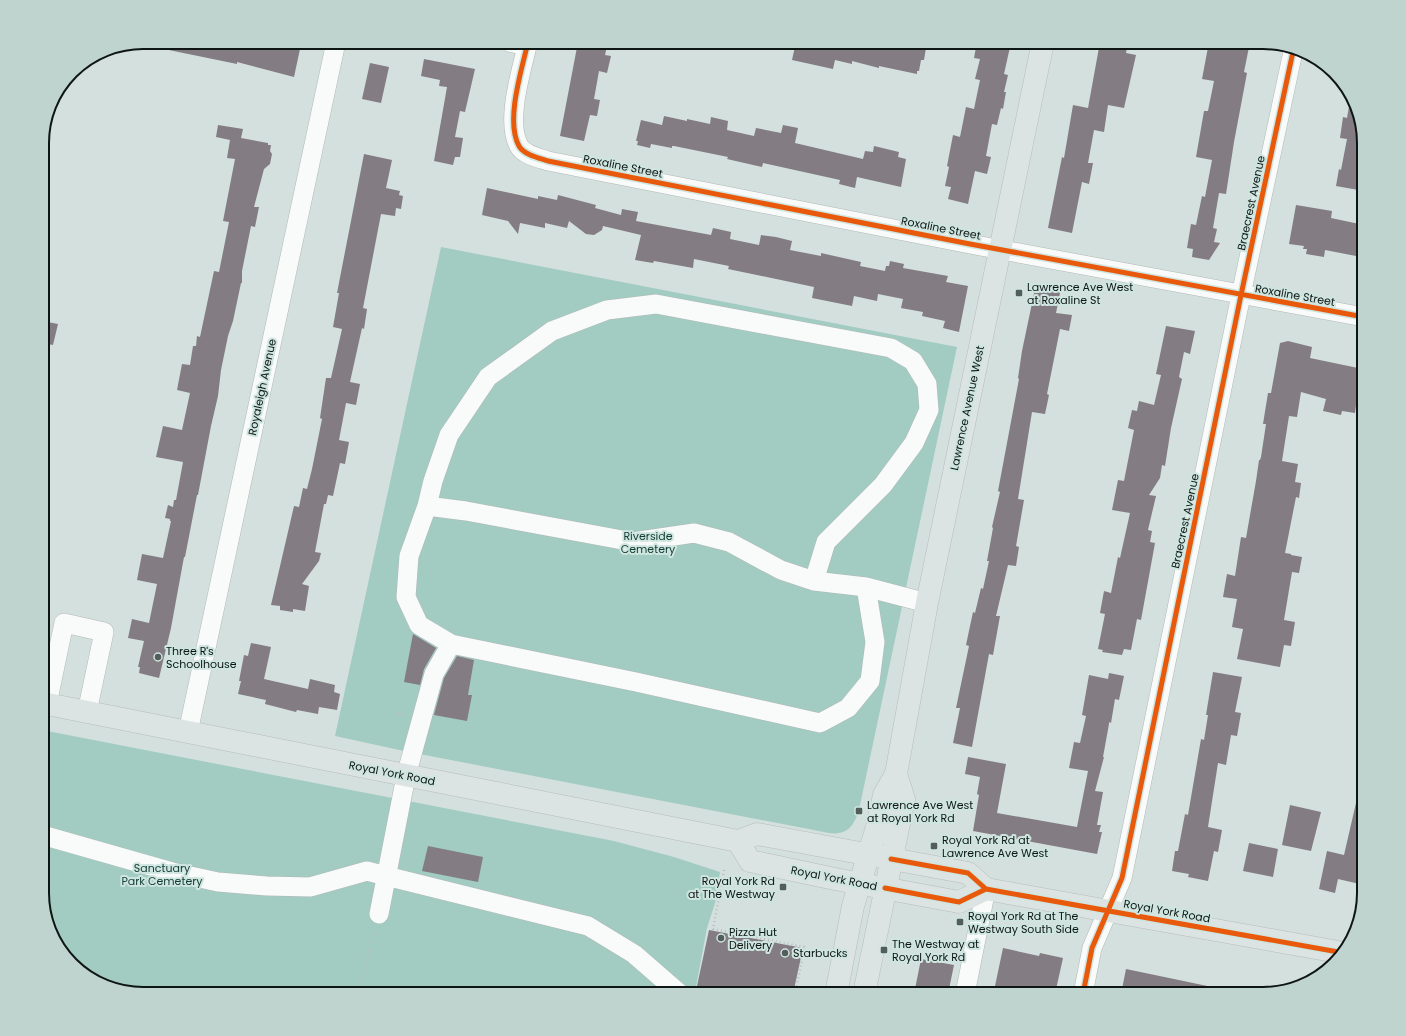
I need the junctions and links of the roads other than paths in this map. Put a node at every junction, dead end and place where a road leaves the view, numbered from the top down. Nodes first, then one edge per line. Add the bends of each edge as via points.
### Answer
1 (334, 49) edge
2 (520, 49) edge
3 (1042, 49) edge
4 (1293, 54) edge
5 (1000, 250) junction
6 (1241, 295) junction
7 (1357, 316) edge
8 (427, 506) junction
9 (814, 581) junction
10 (866, 588) junction
11 (927, 603) junction
12 (451, 644) junction
13 (49, 683) edge
14 (49, 704) edge
15 (87, 712) junction
16 (188, 732) junction
17 (896, 774) junction
18 (406, 776) junction
19 (49, 837) edge
20 (738, 841) junction
21 (868, 855) junction
22 (891, 859) junction
23 (386, 876) junction
24 (860, 884) junction
25 (885, 888) junction
26 (986, 889) junction
27 (1108, 911) junction
28 (379, 914) road end
29 (1337, 952) edge
30 (672, 987) edge
31 (837, 987) edge
32 (865, 987) edge
33 (966, 987) edge
34 (1084, 987) edge

1 - 16 street, Royaleigh Avenue
2 - 5 street, Roxaline Street via 513,111 514,130 519,147 531,156
3 - 5 main road, Lawrence Avenue West
4 - 6 street, Braecrest Avenue
5 - 6 street, Roxaline Street
5 - 11 main road, Lawrence Avenue West
6 - 7 street, Roxaline Street
6 - 27 street, Braecrest Avenue via 1122,878
8 - 9 street via 466,510 633,542 694,533 729,542 781,570
8 - 9 street via 449,435 488,377 552,331 607,310 656,304 891,348 914,362 927,384 929,410 914,443 883,485 826,542
8 - 12 street via 409,556 406,597 419,625
9 - 10 street
10 - 11 street
10 - 12 street via 875,642 870,681 848,708 820,723
11 - 17 main road, Lawrence Avenue West
12 - 18 street via 434,674
13 - 15 street via 64,623 104,632
14 - 15 main road, Royal York Road
15 - 16 main road, Royal York Road
16 - 18 main road, Royal York Road
17 - 21 main road, Lawrence Avenue West via 884,795
17 - 22 main road, Lawrence Avenue West via 904,799
18 - 20 main road, Royal York Road
18 - 23 street
19 - 23 street via 172,872 218,882 310,887 367,871
20 - 21 main road via 757,834
20 - 24 main road, Royal York Road via 750,861
21 - 22 main road
21 - 24 main road, Lawrence Avenue West
22 - 25 main road, Lawrence Avenue West
22 - 26 main road via 968,873
23 - 28 street
23 - 30 street via 588,926 634,954
24 - 25 main road, Royal York Road
24 - 31 main road, Lawrence Avenue West via 853,906
25 - 26 main road, Royal York Road via 959,902
25 - 32 main road, Lawrence Avenue West
26 - 27 main road, Royal York Road
26 - 33 street
27 - 29 main road, Royal York Road
27 - 34 street, Braecrest Avenue via 1092,948

